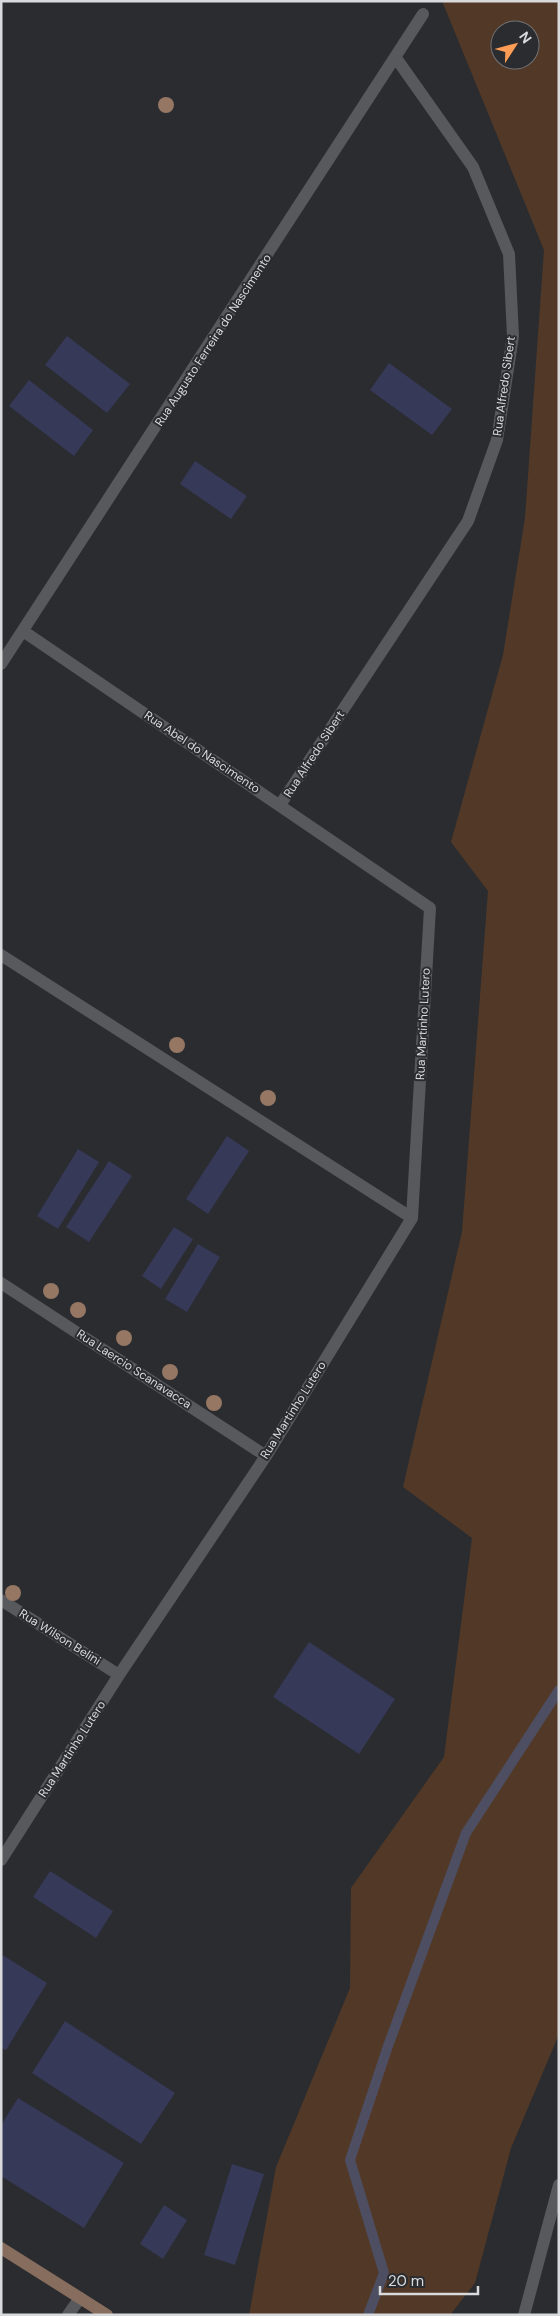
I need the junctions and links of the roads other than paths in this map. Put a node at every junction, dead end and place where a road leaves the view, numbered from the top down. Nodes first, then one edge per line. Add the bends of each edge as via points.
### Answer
1 (423, 14) dead end
2 (396, 58) junction
3 (23, 631) junction
4 (1, 664) edge
5 (280, 805) junction
6 (430, 908) joint
7 (1, 955) edge
8 (412, 1218) junction
9 (1, 1283) edge
10 (266, 1456) junction
11 (1, 1600) edge
12 (119, 1675) junction
13 (1, 1860) edge
14 (559, 2185) edge
15 (1, 2248) edge
16 (80, 2298) junction
17 (68, 2315) edge
18 (107, 2315) edge
19 (524, 2315) edge

1 - 2 street, Rua Augusto Ferreira do Nascimento
2 - 3 street, Rua Augusto Ferreira do Nascimento
2 - 5 street, Rua Alfredo Sibert via 473,167 509,254 513,336 497,440 468,521
3 - 4 street, Rua Augusto Ferreira do Nascimento
3 - 5 street, Rua Abel do Nascimento
5 - 6 street, Rua Abel do Nascimento
6 - 8 street, Rua Martinho Lutero
7 - 8 street
8 - 10 street, Rua Martinho Lutero
9 - 10 street, Rua Laercio Scanavacca
10 - 12 street, Rua Martinho Lutero
11 - 12 street, Rua Wilson Belini
12 - 13 street, Rua Martinho Lutero
14 - 19 street
15 - 16 street
16 - 17 street
16 - 18 street

